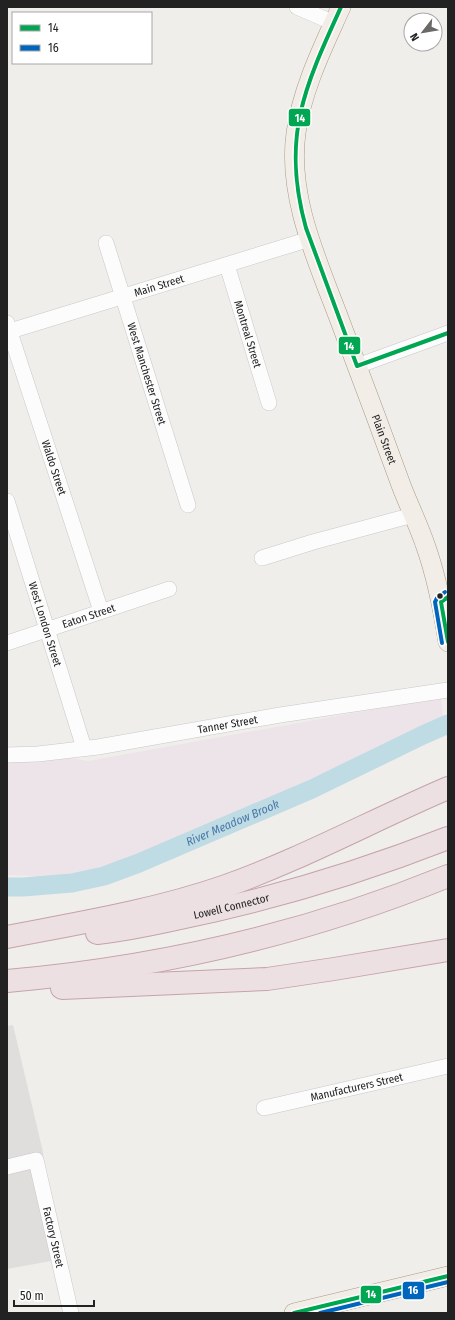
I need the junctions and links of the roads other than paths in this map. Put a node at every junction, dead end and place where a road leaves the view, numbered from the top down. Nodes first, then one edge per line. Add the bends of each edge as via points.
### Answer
1 (297, 7) edge
2 (338, 15) edge
3 (310, 239) junction
4 (106, 243) dead end
5 (227, 265) junction
6 (123, 296) junction
7 (8, 328) edge
8 (448, 333) edge
9 (357, 366) junction
10 (269, 403) dead end
11 (7, 501) edge
12 (188, 505) dead end
13 (413, 515) junction
14 (262, 558) dead end
15 (169, 588) dead end
16 (101, 611) junction
17 (48, 629) junction
18 (448, 642) edge
19 (7, 643) edge
20 (448, 690) edge
21 (84, 748) junction
22 (7, 755) edge
23 (448, 788) edge
24 (448, 838) edge
25 (448, 876) edge
26 (7, 937) edge
27 (7, 944) edge
28 (448, 950) edge
29 (7, 981) edge
30 (7, 991) edge
31 (448, 1066) edge
32 (264, 1108) dead end
33 (7, 1167) edge
34 (448, 1276) edge
35 (71, 1313) edge
36 (294, 1313) edge

1 - 2 street
2 - 3 main road, Plain Street via 305,95 296,134 295,170 300,207
3 - 5 street, Main Street
3 - 9 main road, Plain Street
4 - 6 street, West Manchester Street
5 - 6 street, Main Street
5 - 10 street, Montreal Street
6 - 7 street, Main Street
6 - 12 street, West Manchester Street
7 - 16 street, Waldo Street
8 - 9 street
9 - 13 main road, Plain Street
11 - 17 street, West London Street
13 - 14 street
13 - 18 main road, Plain Street via 434,573
15 - 16 street, Eaton Street
16 - 17 street, Eaton Street
17 - 19 street, Eaton Street
17 - 21 street, West London Street
20 - 21 street, Tanner Street
21 - 22 street, Tanner Street
23 - 26 highway via 269,869 211,891 145,909
24 - 27 highway, Lowell Connector via 325,882 223,909 118,930
25 - 29 highway via 321,921 240,943 133,965
28 - 30 highway via 267,979
31 - 32 street, Manufacturers Street
33 - 35 street, Factory Street via 36,1160
34 - 36 main road

